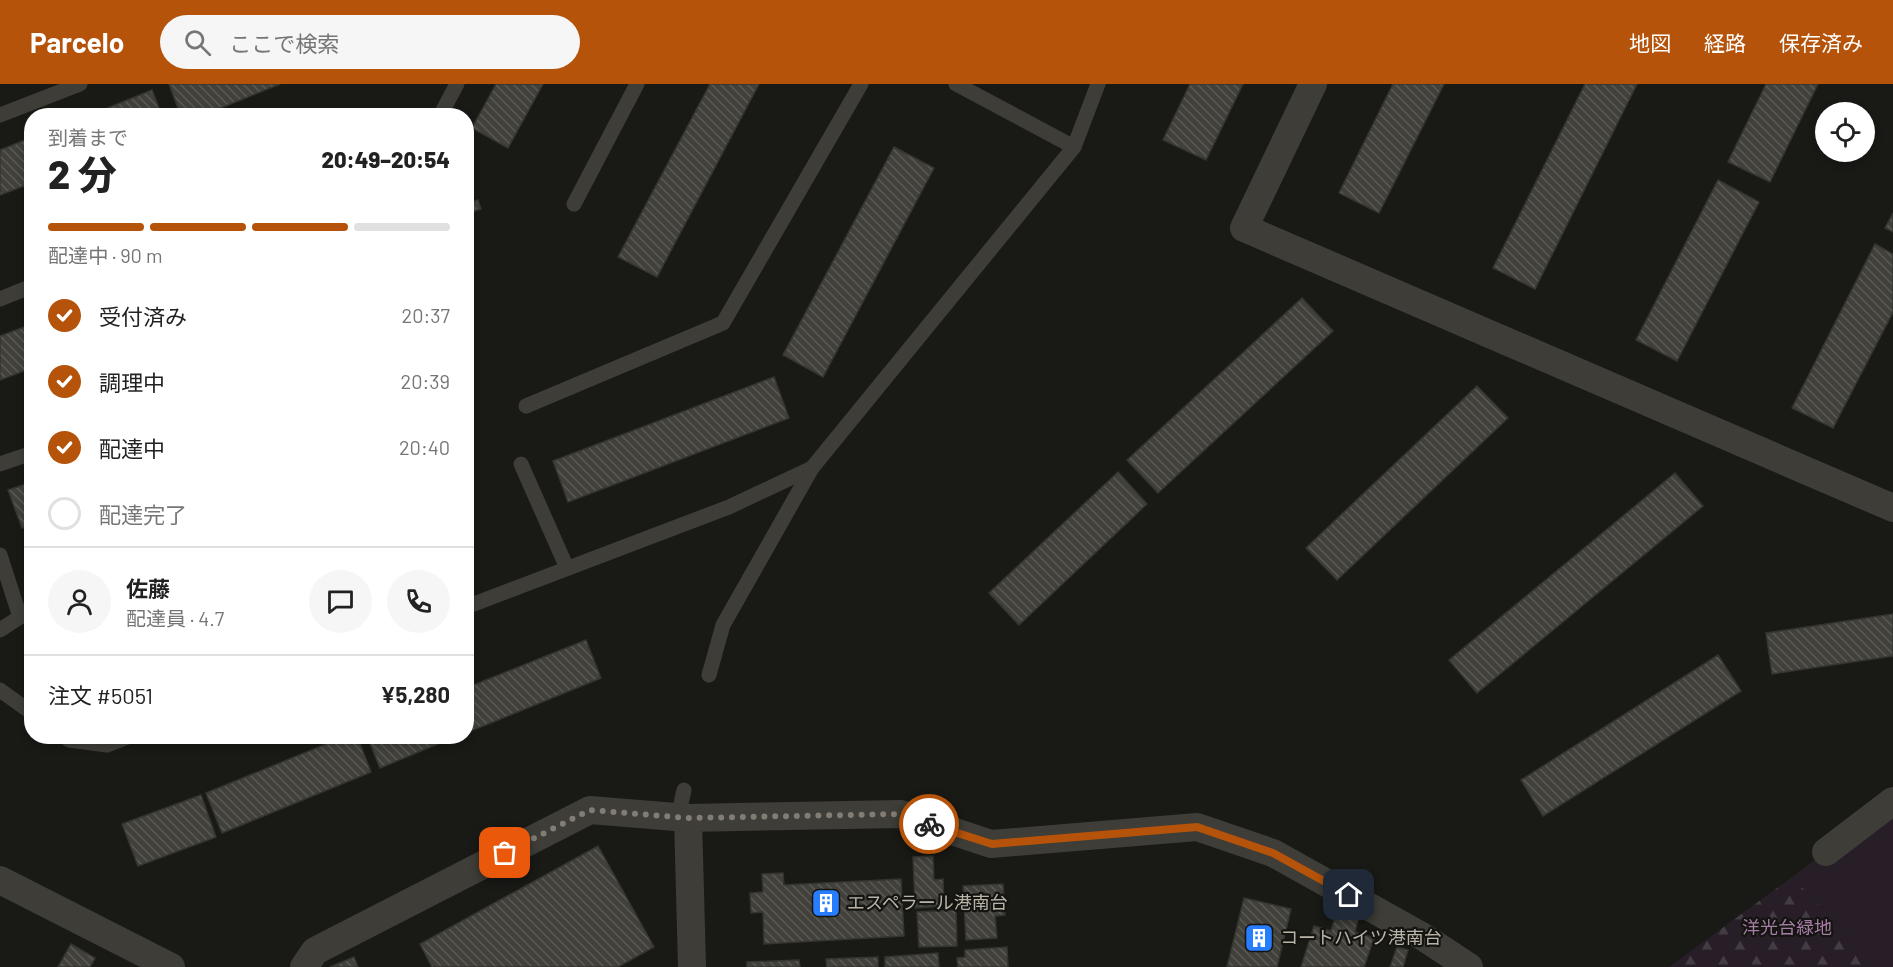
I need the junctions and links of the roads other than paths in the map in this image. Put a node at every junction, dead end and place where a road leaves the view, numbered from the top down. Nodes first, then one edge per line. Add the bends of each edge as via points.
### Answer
1 (80, 84) edge
2 (457, 84) edge
3 (637, 84) edge
4 (861, 84) edge
5 (956, 84) edge
6 (1098, 84) edge
7 (1314, 84) edge
8 (443, 108) edge
9 (0, 115) edge
10 (1074, 147) junction
11 (574, 204) dead end
12 (24, 289) edge
13 (0, 299) edge
14 (526, 406) dead end
15 (24, 456) edge
16 (0, 464) edge
17 (521, 464) dead end
18 (812, 468) junction
19 (1893, 508) edge
20 (0, 555) edge
21 (567, 568) junction
22 (474, 604) edge
23 (24, 610) edge
24 (24, 616) edge
25 (0, 630) edge
26 (710, 675) dead end
27 (0, 690) edge
28 (24, 707) edge
29 (684, 790) dead end
30 (1893, 801) edge
31 (683, 817) junction
32 (1826, 852) dead end
33 (0, 880) edge
34 (171, 967) edge
35 (304, 967) edge
36 (692, 967) edge
37 (1469, 967) edge

1 - 9 lane
2 - 8 lane
3 - 11 lane
4 - 14 lane via 723,322
5 - 10 lane
6 - 10 lane
7 - 19 street via 1244,228
10 - 18 lane
12 - 13 lane
15 - 16 lane
17 - 21 lane
18 - 21 lane via 729,507
18 - 26 lane via 723,625
20 - 23 lane
21 - 22 lane
24 - 25 lane
27 - 28 lane
29 - 31 lane
30 - 32 street
31 - 35 street via 590,810 315,951
31 - 36 street
31 - 37 street via 901,814 992,844 1197,827 1273,853
33 - 34 street

